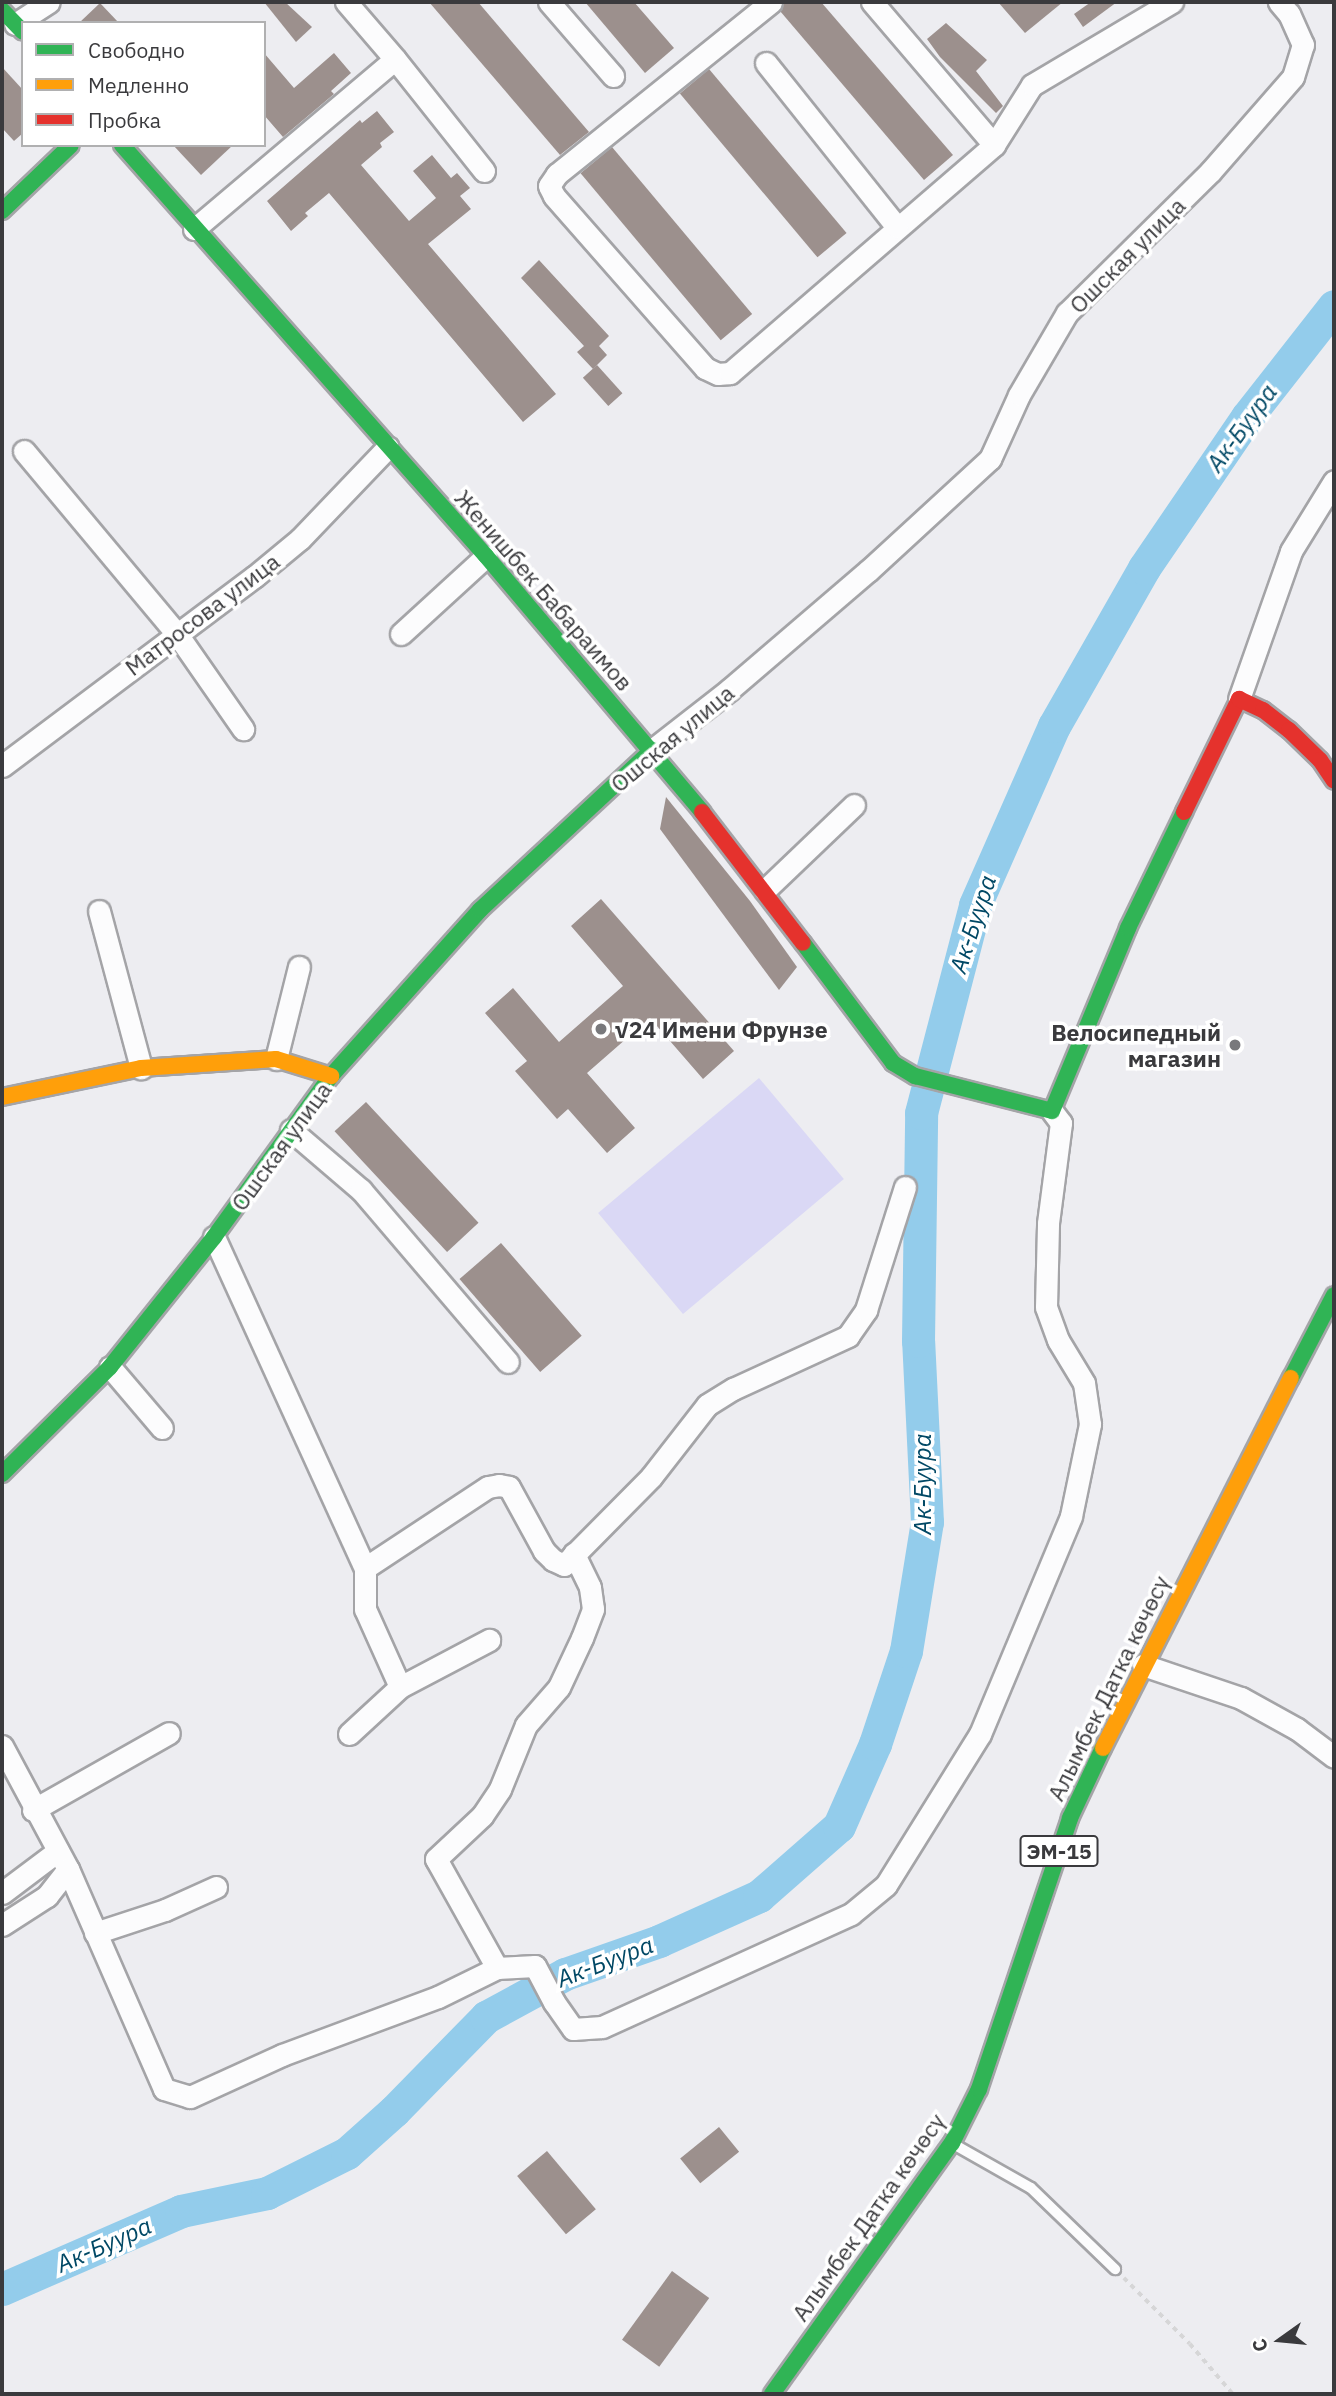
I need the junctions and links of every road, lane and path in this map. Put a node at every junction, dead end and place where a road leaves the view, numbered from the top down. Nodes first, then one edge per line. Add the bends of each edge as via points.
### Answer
1 (49, 2) edge
2 (346, 2) edge
3 (549, 2) edge
4 (771, 2) edge
5 (872, 2) edge
6 (1172, 2) edge
7 (1279, 2) edge
8 (13, 22) edge
9 (395, 59) junction
10 (766, 63) dead end
11 (613, 75) dead end
12 (995, 145) junction
13 (69, 147) edge
14 (124, 147) edge
15 (484, 171) dead end
16 (2, 211) edge
17 (897, 227) junction
18 (194, 229) junction
19 (387, 447) junction
20 (24, 451) dead end
21 (1334, 481) edge
22 (486, 556) junction
23 (177, 634) junction
24 (401, 634) dead end
25 (1239, 699) junction
26 (243, 729) dead end
27 (652, 750) junction
28 (2, 766) edge
29 (1334, 781) edge
30 (854, 805) dead end
31 (765, 890) junction
32 (99, 911) dead end
33 (299, 967) dead end
34 (276, 1059) junction
35 (141, 1068) junction
36 (331, 1076) junction
37 (2, 1097) edge
38 (1052, 1111) junction
39 (291, 1130) junction
40 (905, 1187) dead end
41 (214, 1237) junction
42 (1334, 1295) edge
43 (508, 1362) dead end
44 (110, 1367) junction
45 (162, 1428) dead end
46 (2, 1474) edge
47 (574, 1554) junction
48 (365, 1568) junction
49 (489, 1640) dead end
50 (1143, 1665) junction
51 (400, 1687) junction
52 (169, 1733) dead end
53 (349, 1734) dead end
54 (2, 1746) edge
55 (1334, 1757) edge
56 (33, 1810) junction
57 (63, 1860) junction
58 (216, 1887) dead end
59 (2, 1893) edge
60 (2, 1925) edge
61 (94, 1933) junction
62 (496, 1968) junction
63 (952, 2143) junction
64 (1115, 2269) joint
65 (772, 2394) edge
66 (1233, 2394) edge

1 - 8 street
2 - 9 street
3 - 11 street
4 - 17 street via 557,174 550,186 554,196 705,368 718,374 730,373
5 - 12 street
6 - 12 street via 1032,85
7 - 27 street, Ошская улица via 1303,45 1293,77 1210,172 1067,313 1019,395 989,460 868,571
9 - 15 street
9 - 18 street
10 - 17 street
12 - 17 street
13 - 16 main road
14 - 18 main road, Женишбек Бабараимов
18 - 19 main road, Женишбек Бабараимов
19 - 22 main road, Женишбек Бабараимов
19 - 23 street, Матросова улица via 300,539
20 - 23 street
21 - 25 street via 1291,551
22 - 24 street
22 - 27 main road, Женишбек Бабараимов
23 - 26 street
23 - 28 street, Матросова улица
25 - 29 main road via 1289,730
25 - 38 main road via 1128,928
27 - 31 main road, Женишбек Бабараимов
27 - 36 main road, Ошская улица via 480,910
30 - 31 street
31 - 38 main road, Женишбек Бабараимов via 893,1063 915,1076
32 - 35 street
33 - 34 street
34 - 35 main road
34 - 36 main road
35 - 37 main road
36 - 39 main road, Ошская улица
38 - 62 street via 1061,1123 1048,1223 1046,1307 1058,1340 1084,1383 1090,1424 1071,1516 980,1734 886,1885 851,1914 602,2026 572,2029 535,1966
39 - 41 main road, Ошская улица
39 - 43 street via 361,1190
40 - 47 street via 866,1310 848,1336 707,1405 651,1477
41 - 44 main road, Ошская улица
41 - 48 street
42 - 50 main road, Алымбек Датка көчөсү / ЭМ-15
44 - 45 street
44 - 46 main road, Ошская улица
47 - 48 street via 564,1565 553,1560 509,1487 499,1485 488,1487
47 - 62 street via 590,1587 593,1609 582,1638 559,1686 526,1725 500,1789 482,1816 436,1859
48 - 51 street via 365,1609
49 - 51 street
50 - 55 street via 1241,1698 1297,1729
50 - 63 main road, Алымбек Датка көчөсү / ЭМ-15 via 1070,1818 979,2089
51 - 53 street
52 - 56 street
54 - 56 street
56 - 57 street
57 - 59 street
57 - 60 street via 47,1896
57 - 61 street
58 - 61 street via 165,1910
61 - 62 street via 164,2089 191,2096 282,2055 438,1997
63 - 64 lane via 1031,2188
63 - 65 main road, Алымбек Датка көчөсү / ЭМ-15
64 - 66 path

